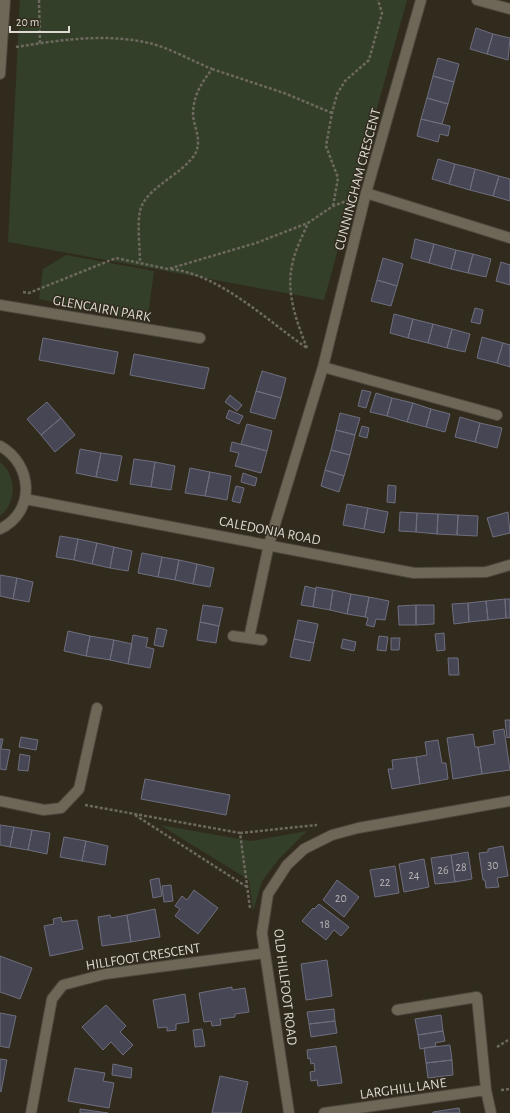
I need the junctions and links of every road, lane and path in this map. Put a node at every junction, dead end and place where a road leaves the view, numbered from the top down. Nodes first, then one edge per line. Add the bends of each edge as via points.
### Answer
1 (5, 0) edge
2 (39, 0) edge
3 (378, 0) edge
4 (421, 0) edge
5 (477, 0) edge
6 (510, 9) edge
7 (40, 43) junction
8 (3, 49) junction
9 (212, 69) junction
10 (0, 74) edge
11 (332, 114) junction
12 (366, 194) junction
13 (333, 206) junction
14 (308, 223) junction
15 (510, 238) edge
16 (140, 263) junction
17 (168, 268) junction
18 (22, 292) dead end
19 (0, 305) edge
20 (200, 338) dead end
21 (324, 367) junction
22 (497, 415) dead end
23 (0, 446) edge
24 (25, 499) junction
25 (0, 529) edge
26 (269, 544) junction
27 (510, 565) edge
28 (233, 636) dead end
29 (249, 638) junction
30 (262, 640) dead end
31 (97, 708) dead end
32 (0, 801) edge
33 (67, 801) junction
34 (510, 801) edge
35 (133, 814) junction
36 (240, 833) junction
37 (332, 835) junction
38 (247, 887) junction
39 (262, 933) junction
40 (265, 953) junction
41 (397, 1010) dead end
42 (486, 1090) junction
43 (31, 1113) edge
44 (289, 1113) edge
45 (324, 1113) edge
46 (491, 1113) edge

1 - 8 street
2 - 7 path
3 - 11 path via 382,12 369,60 345,81 337,94
4 - 12 street, CUNNINGHAM CRESCENT
5 - 6 street
7 - 8 path
7 - 9 path via 125,38 151,43
8 - 10 street
9 - 11 path via 284,93
9 - 16 path via 197,90 193,114 199,143 195,153 147,198 140,210
11 - 13 path via 326,146 338,178
12 - 13 path
12 - 15 street
12 - 21 street, CUNNINGHAM CRESCENT
13 - 14 path
14 - 17 path via 256,242
14 - 17 path via 293,260 289,283 294,314 307,348 226,289 184,271
16 - 17 path
16 - 18 path via 116,258 29,293
19 - 20 street, GLENCAIRN PARK
21 - 22 street
21 - 26 street, CUNNINGHAM CRESCENT
23 - 24 street via 15,457 22,468 27,485
24 - 25 street via 17,516
24 - 26 street, CALEDONIA ROAD
26 - 27 street, CALEDONIA ROAD via 414,573 486,572
26 - 29 street, CUNNINGHAM CRESCENT
28 - 29 street
29 - 30 street
31 - 33 street via 79,789
32 - 33 street via 44,810 61,808
33 - 35 path
34 - 37 street, OLD HILLFOOT ROAD
35 - 36 path
35 - 38 path
36 - 37 path via 317,825
36 - 38 path
37 - 39 street, OLD HILLFOOT ROAD via 304,849 287,865 268,894
38 - 39 path via 252,922
39 - 40 street, OLD HILLFOOT ROAD
40 - 43 street, HILLFOOT CRESCENT via 105,974 63,985 52,999
40 - 44 street, OLD HILLFOOT ROAD
41 - 42 street via 477,997
42 - 45 street, LARGHILL LANE
42 - 46 street

